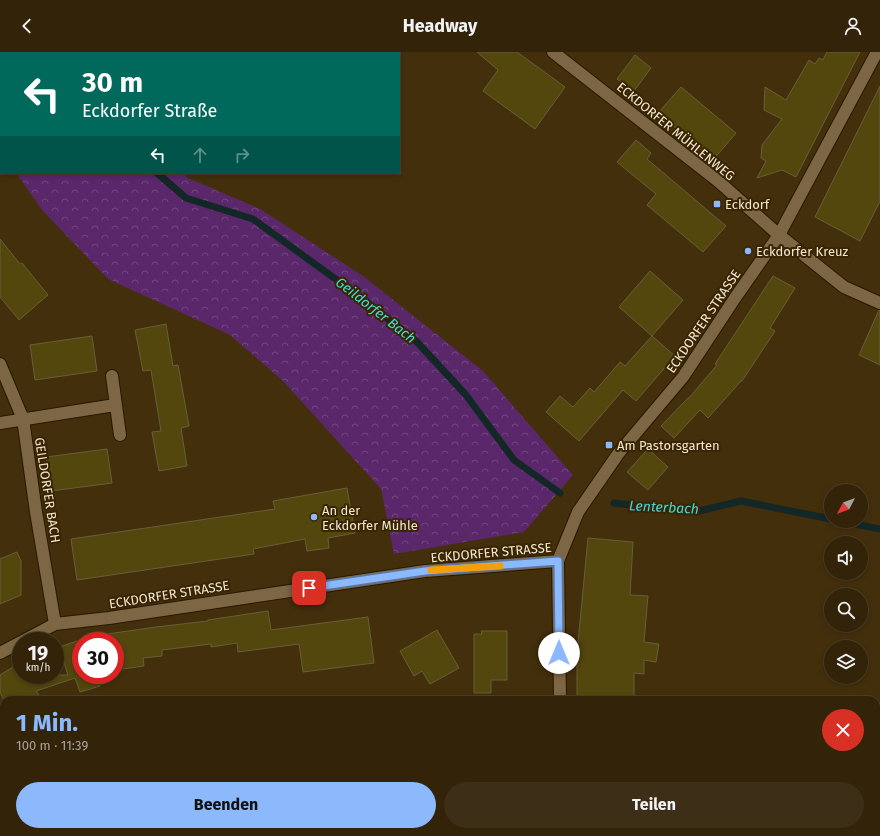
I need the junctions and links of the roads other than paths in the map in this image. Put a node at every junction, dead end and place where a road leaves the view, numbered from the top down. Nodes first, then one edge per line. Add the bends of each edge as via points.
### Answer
1 (553, 52) edge
2 (877, 52) edge
3 (779, 235) junction
4 (880, 303) edge
5 (0, 364) edge
6 (112, 376) dead end
7 (115, 405) junction
8 (23, 419) junction
9 (0, 423) edge
10 (120, 435) dead end
11 (558, 561) junction
12 (55, 624) junction
13 (39, 632) edge
14 (12, 646) edge
15 (0, 653) edge
16 (560, 696) edge

1 - 3 street, ECKDORFER MÜHLENWEG via 718,181
2 - 3 street, ECKDORFER STRASSE
3 - 4 street, ECKDORFER MÜHLENWEG via 844,287
3 - 11 street, ECKDORFER STRASSE via 683,377 618,454 578,512
5 - 8 street, GEILDORFER BACH
6 - 7 street
7 - 8 street
7 - 10 street
8 - 9 street
8 - 12 street, GEILDORFER BACH
11 - 12 street, ECKDORFER STRASSE via 425,571
11 - 16 street
12 - 13 street, ECKDORFER STRASSE
14 - 15 street, ECKDORFER STRASSE

